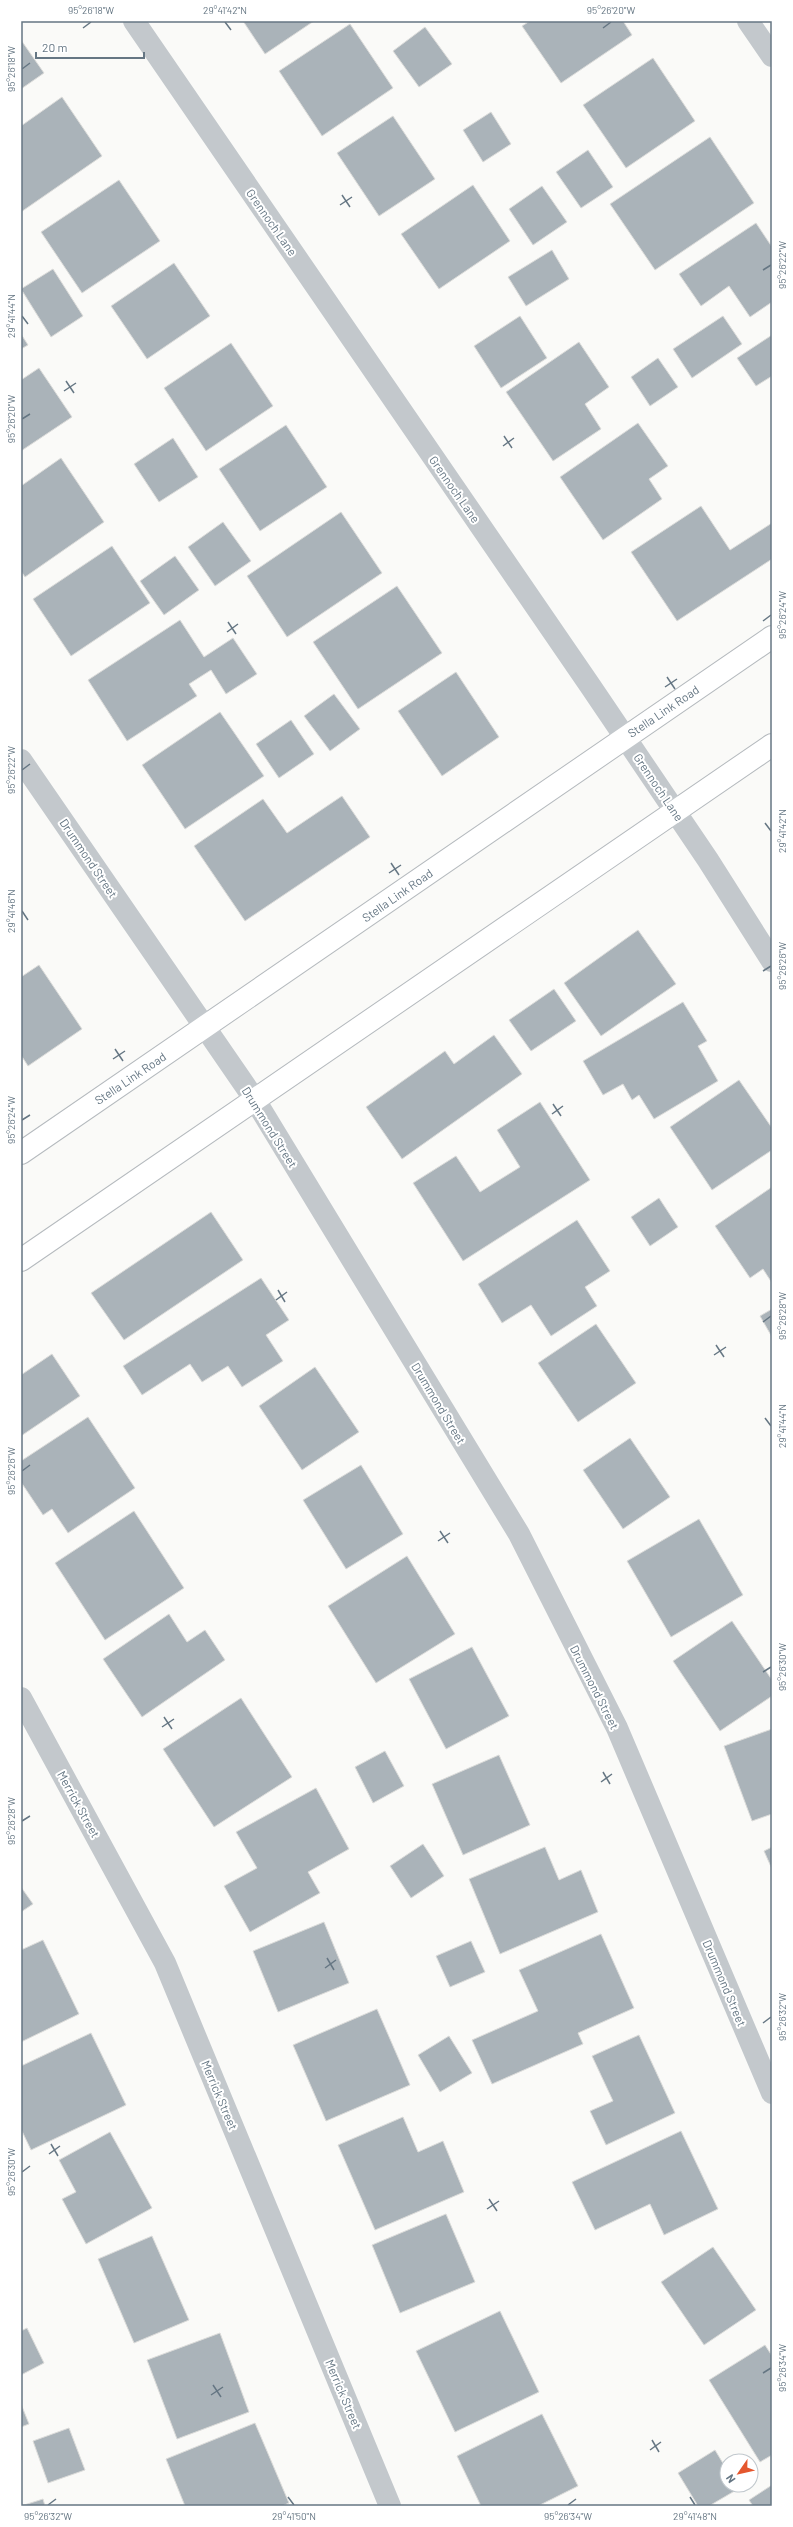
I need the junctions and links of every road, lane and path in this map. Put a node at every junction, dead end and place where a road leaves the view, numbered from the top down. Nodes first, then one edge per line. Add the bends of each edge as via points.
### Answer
1 (134, 21) edge
2 (748, 21) edge
3 (772, 56) edge
4 (772, 637) edge
5 (625, 737) junction
6 (772, 745) edge
7 (21, 760) edge
8 (675, 812) junction
9 (772, 961) edge
10 (204, 1027) junction
11 (255, 1100) junction
12 (21, 1153) edge
13 (21, 1260) edge
14 (21, 1698) edge
15 (772, 2093) edge
16 (390, 2506) edge

1 - 5 street, Grennoch Lane
2 - 3 street
4 - 5 main road, Stella Link Road
5 - 8 street, Grennoch Lane
5 - 10 main road, Stella Link Road
6 - 8 main road
7 - 10 street, Drummond Street
8 - 9 street, Grennoch Lane
8 - 11 main road
10 - 11 street, Drummond Street
10 - 12 main road, Stella Link Road
11 - 13 main road
11 - 15 street, Drummond Street via 519,1534 616,1728
14 - 16 street, Merrick Street via 165,1963

